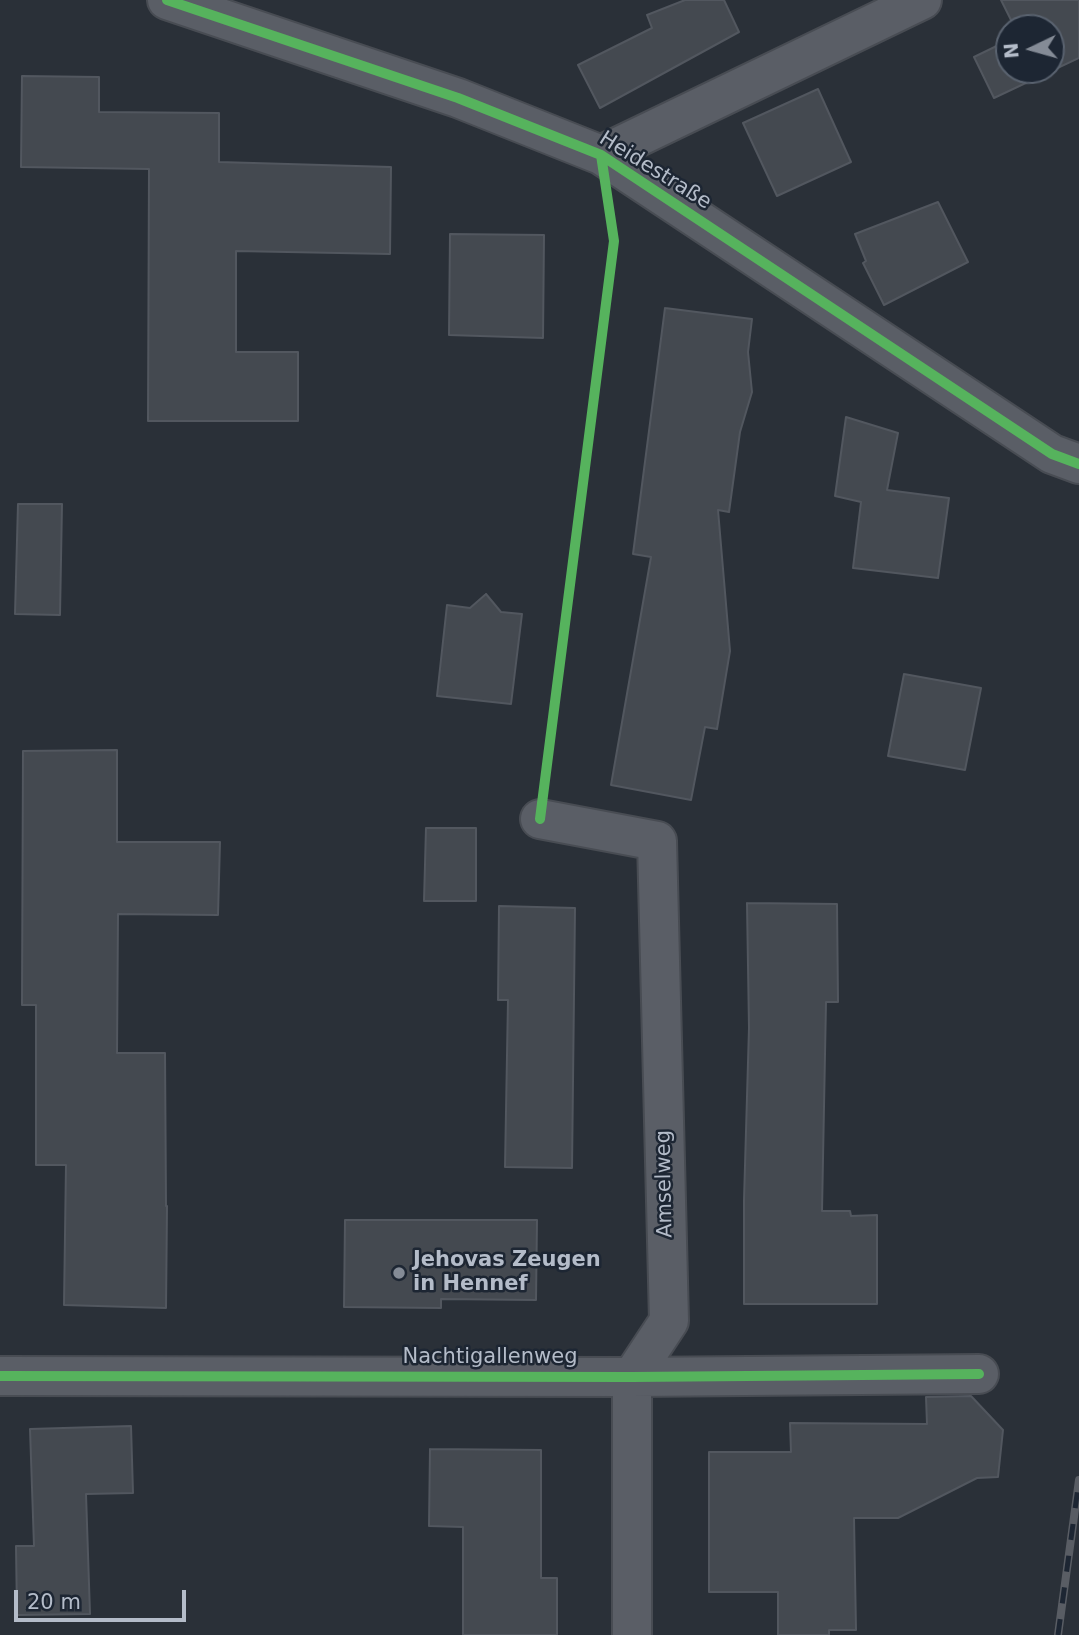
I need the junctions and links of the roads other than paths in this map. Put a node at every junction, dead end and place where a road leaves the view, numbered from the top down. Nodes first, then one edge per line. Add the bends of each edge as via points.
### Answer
1 (167, 0) edge
2 (922, 0) edge
3 (600, 155) junction
4 (1079, 464) edge
5 (540, 819) dead end
6 (979, 1374) dead end
7 (0, 1376) edge
8 (632, 1377) junction
9 (632, 1635) edge

1 - 3 street, Heidestraße via 458,97
2 - 3 street, Heidestraße
3 - 4 street, Heidestraße via 1052,454
5 - 8 street, Amselweg via 657,841 669,1321
6 - 8 street, Nachtigallenweg
7 - 8 street, Nachtigallenweg
8 - 9 street

